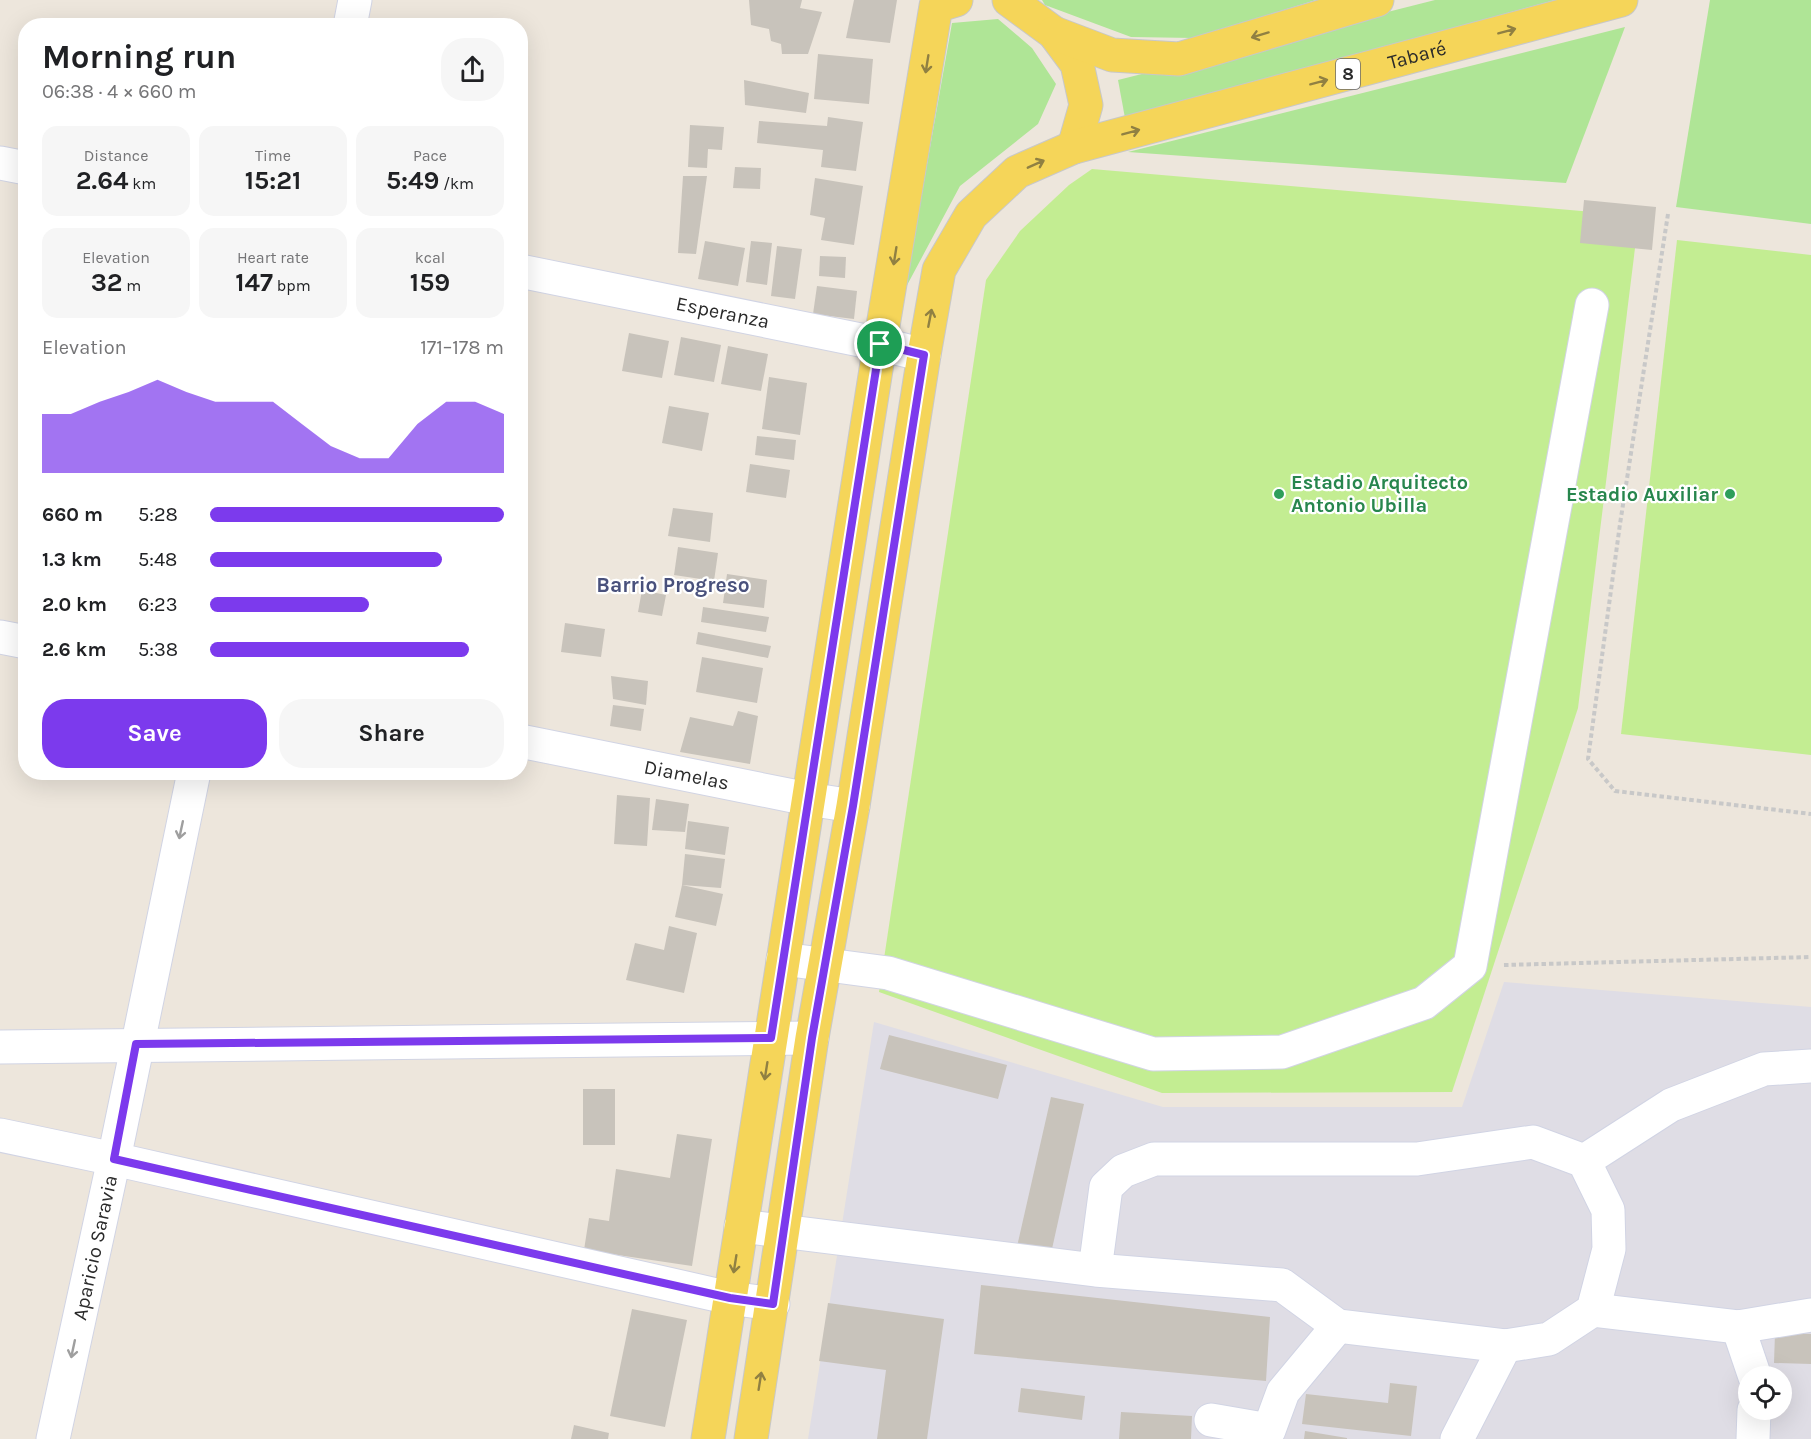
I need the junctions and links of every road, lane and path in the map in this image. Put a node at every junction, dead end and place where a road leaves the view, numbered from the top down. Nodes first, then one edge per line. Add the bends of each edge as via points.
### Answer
1 (355, 0) edge
2 (1010, 0) edge
3 (1377, 0) edge
4 (1622, 0) edge
5 (943, 2) edge
6 (352, 18) edge
7 (1054, 33) junction
8 (1074, 147) junction
9 (0, 162) edge
10 (18, 166) edge
11 (1668, 214) dead end
12 (528, 273) edge
13 (1592, 305) dead end
14 (880, 344) junction
15 (924, 355) junction
16 (0, 637) edge
17 (18, 640) edge
18 (528, 743) edge
19 (192, 780) edge
20 (807, 799) junction
21 (853, 806) junction
22 (1811, 814) edge
23 (1811, 957) edge
24 (783, 958) junction
25 (825, 965) junction
26 (1470, 966) junction
27 (771, 1038) junction
28 (812, 1038) junction
29 (136, 1044) junction
30 (0, 1047) edge
31 (1811, 1066) edge
32 (0, 1135) edge
33 (114, 1159) junction
34 (1584, 1161) junction
35 (741, 1226) junction
36 (784, 1232) junction
37 (1095, 1270) junction
38 (730, 1298) junction
39 (773, 1304) junction
40 (1593, 1310) junction
41 (1811, 1315) edge
42 (1338, 1326) junction
43 (1738, 1327) junction
44 (1505, 1346) junction
45 (1751, 1366) edge
46 (1211, 1420) dead end
47 (1754, 1420) edge
48 (53, 1439) edge
49 (708, 1439) edge
50 (751, 1439) edge
51 (1457, 1439) edge
52 (1753, 1439) edge

1 - 6 street
2 - 7 main road
3 -> 7 main road via 1179,59 1112,55
8 -> 4 main road, Tabaré / 8
5 -> 14 main road
7 - 8 main road via 1077,64 1086,105
15 -> 8 main road, 8 via 939,270 972,215 1017,172
9 - 10 street
11 - 22 path via 1588,759 1615,791
12 - 14 street, Esperanza
13 - 26 street
14 - 15 street, Esperanza
14 - 20 main road
15 - 21 main road, 8
16 - 17 street
18 - 20 street, Diamelas
19 -> 29 street, Aparicio Saravia
20 - 21 street, Diamelas
20 - 24 main road
21 - 25 main road, 8
23 - 26 path
24 - 25 street
24 - 27 main road
25 - 26 street via 888,973 1153,1054 1282,1052 1424,1003
25 - 28 main road, 8
27 - 28 street
27 - 29 street
27 -> 35 main road
28 - 36 main road, 8
29 - 30 street
29 - 33 street, Aparicio Saravia
31 - 34 street via 1764,1069 1671,1105
32 - 33 street
33 - 38 street
33 -> 48 street, Aparicio Saravia
34 - 37 street via 1533,1142 1418,1159 1154,1159 1123,1171 1106,1187
34 - 40 street via 1608,1210 1609,1249
35 - 36 street
35 -> 38 main road
36 - 37 street
36 - 39 main road, 8
37 - 42 street via 1282,1285
38 - 39 street
38 - 49 main road
50 -> 39 main road, 8
40 - 43 street
40 - 44 street via 1549,1339
41 - 43 street
42 - 44 street
42 - 46 street via 1283,1392 1269,1430
43 - 45 street
44 - 51 street
47 - 52 street

